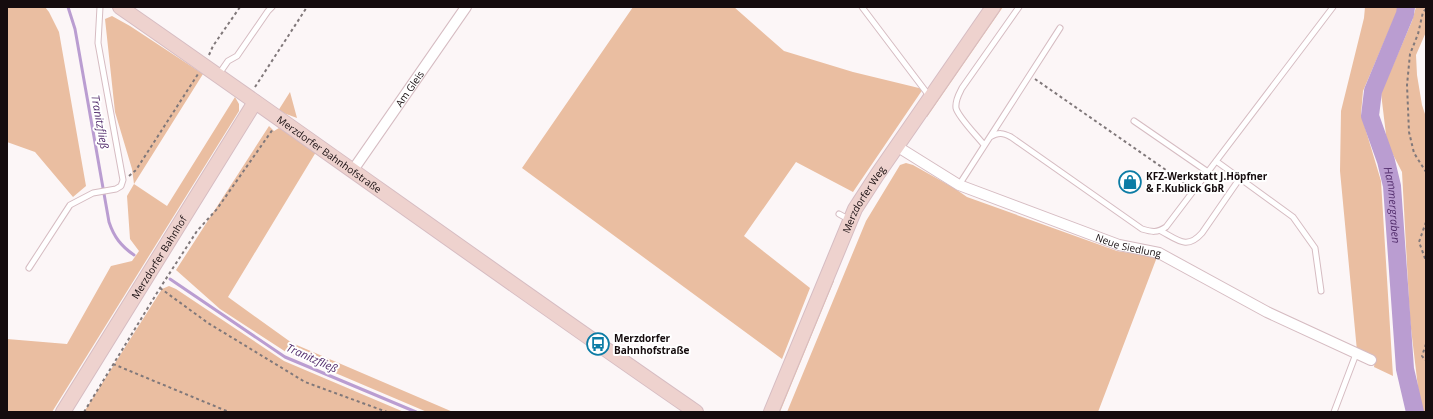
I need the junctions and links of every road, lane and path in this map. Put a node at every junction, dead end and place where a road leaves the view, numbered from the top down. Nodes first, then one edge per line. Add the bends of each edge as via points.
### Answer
1 (100, 7) edge
2 (120, 7) edge
3 (240, 7) edge
4 (272, 7) edge
5 (307, 7) edge
6 (466, 7) edge
7 (862, 7) edge
8 (993, 7) edge
9 (1019, 7) edge
10 (1333, 7) edge
11 (1426, 9) edge
12 (1060, 28) dead end
13 (204, 66) junction
14 (218, 75) junction
15 (1029, 76) junction
16 (931, 98) junction
17 (252, 100) junction
18 (1134, 121) dead end
19 (273, 126) dead end
20 (990, 137) junction
21 (984, 145) junction
22 (898, 147) junction
23 (1216, 161) junction
24 (353, 170) junction
25 (1208, 172) junction
26 (1426, 172) edge
27 (1240, 178) junction
28 (123, 180) junction
29 (959, 185) junction
30 (1195, 190) junction
31 (1426, 222) edge
32 (1161, 231) junction
33 (30, 268) dead end
34 (1426, 278) edge
35 (160, 288) junction
36 (1321, 291) dead end
37 (1426, 344) edge
38 (1356, 354) junction
39 (1371, 360) dead end
40 (1426, 361) edge
41 (113, 364) junction
42 (63, 412) edge
43 (84, 412) edge
44 (229, 412) edge
45 (387, 412) edge
46 (696, 412) edge
47 (771, 412) edge
48 (1334, 412) edge

1 - 28 lane via 98,43
2 - 13 street, Merzdorfer Bahnhofstraße
3 - 13 path via 213,46
4 - 14 lane via 237,56 228,61
5 - 17 path
6 - 24 street, Am Gleis
7 - 16 lane
8 - 16 street, Merzdorfer Weg
9 - 21 lane via 962,88 956,101 959,114
10 - 23 lane
11 - 26 path via 1410,54 1407,85 1409,132 1414,153
12 - 15 lane
13 - 14 street, Merzdorfer Bahnhofstraße
13 - 28 path via 136,170
14 - 17 street, Merzdorfer Bahnhofstraße
15 - 20 lane
15 - 30 path
16 - 22 street, Merzdorfer Weg
17 - 24 street, Merzdorfer Bahnhofstraße
17 - 42 street, Merzdorfer Bahnhof
18 - 25 lane
19 - 35 path via 217,209 197,231
20 - 21 lane
20 - 32 lane via 996,133 1011,137 1142,229
21 - 29 lane
22 - 29 street, Neue Siedlung
22 - 47 street, Merzdorfer Weg via 855,209 845,217
23 - 25 lane
23 - 27 lane
24 - 46 street, Merzdorfer Bahnhofstraße via 529,297
25 - 30 lane
27 - 32 lane via 1197,239 1184,243
27 - 36 lane via 1294,217 1311,240 1315,248
28 - 33 lane via 121,186 116,189 93,194 70,205
29 - 38 street, Neue Siedlung via 1119,245 1159,253 1267,312
30 - 32 lane
31 - 34 path via 1419,242 1426,261
35 - 41 path
35 - 45 path via 208,323 305,382
37 - 40 path via 1422,356
38 - 39 street, Neue Siedlung
38 - 48 lane
41 - 43 path
41 - 44 path

